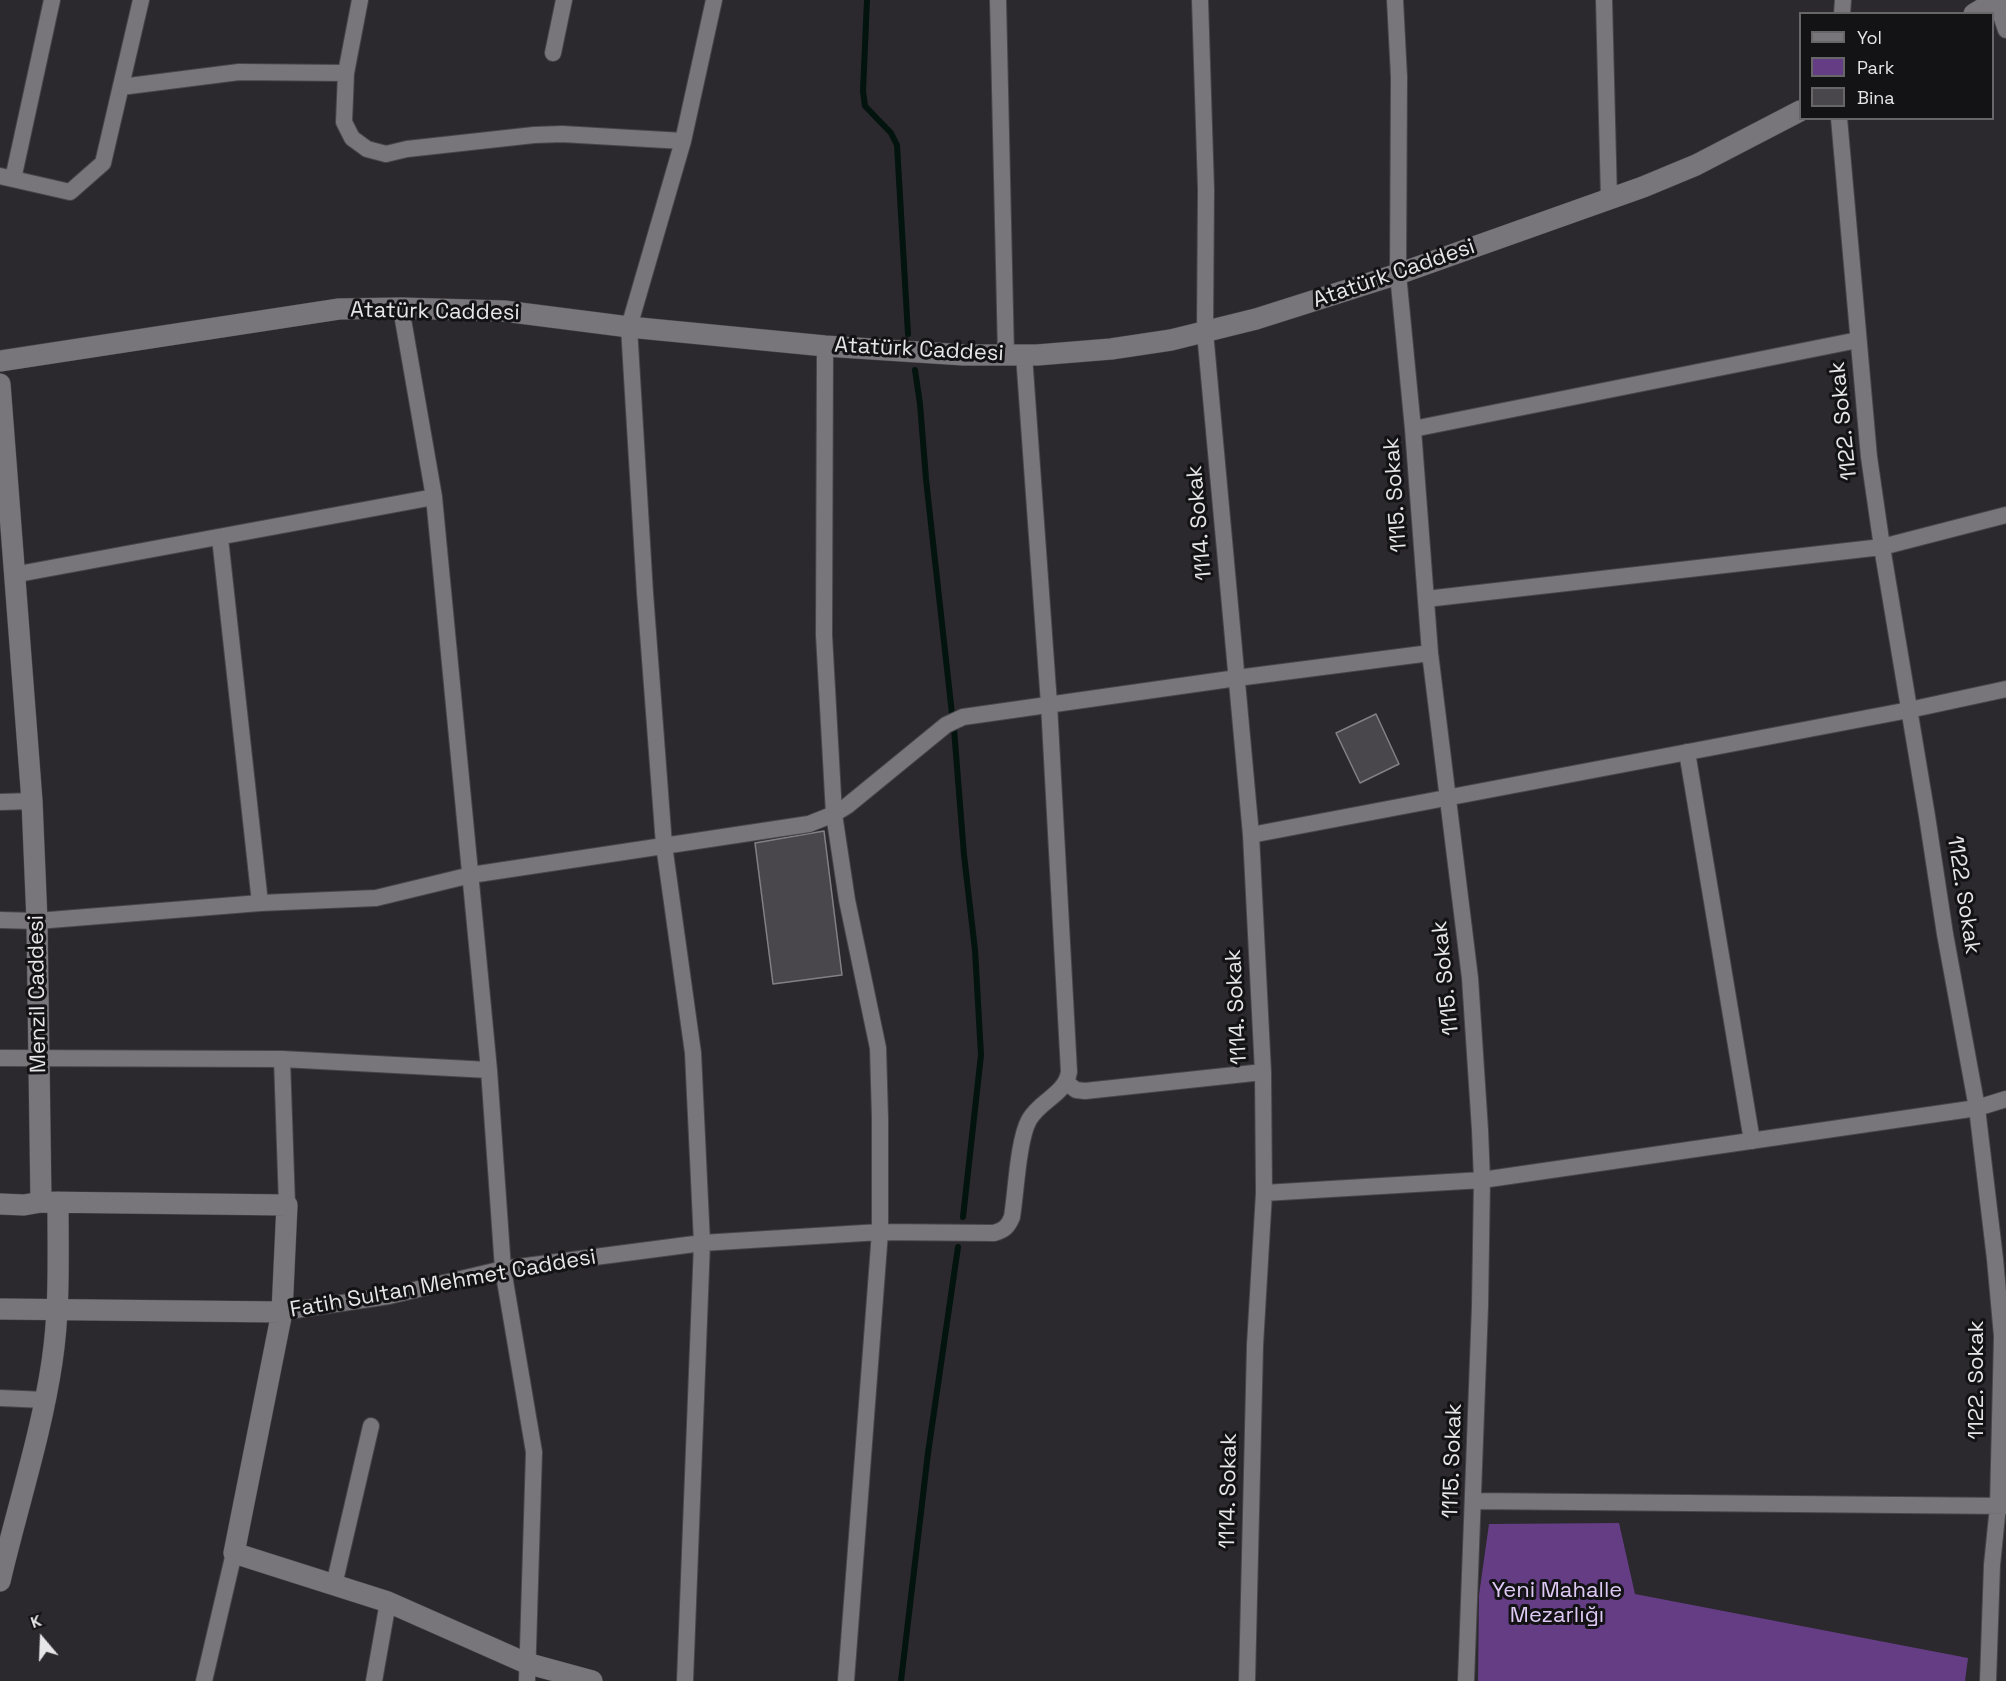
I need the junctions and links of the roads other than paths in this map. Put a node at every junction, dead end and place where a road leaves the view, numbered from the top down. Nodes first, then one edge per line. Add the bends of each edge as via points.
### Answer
1 (52, 0) edge
2 (141, 0) edge
3 (360, 0) edge
4 (564, 0) edge
5 (714, 0) edge
6 (998, 0) edge
7 (1200, 0) edge
8 (1395, 0) edge
9 (1604, 0) edge
10 (1997, 0) edge
11 (1977, 12) edge
12 (2006, 30) edge
13 (553, 53) dead end
14 (346, 73) junction
15 (121, 87) junction
16 (1799, 112) edge
17 (1839, 120) edge
18 (683, 141) junction
19 (7, 178) edge
20 (1609, 199) junction
21 (1398, 274) junction
22 (401, 308) junction
23 (629, 327) junction
24 (1205, 332) junction
25 (1858, 340) junction
26 (825, 346) junction
27 (1015, 355) junction
28 (0, 361) edge
29 (0, 384) edge
30 (1413, 429) junction
31 (434, 497) junction
32 (2006, 515) edge
33 (220, 538) junction
34 (1881, 547) junction
35 (13, 575) junction
36 (1426, 599) junction
37 (1430, 653) junction
38 (1237, 678) junction
39 (2006, 689) edge
40 (1049, 704) junction
41 (1909, 710) junction
42 (1688, 752) junction
43 (1448, 796) junction
44 (0, 801) edge
45 (32, 801) junction
46 (834, 814) junction
47 (1251, 835) junction
48 (664, 845) junction
49 (471, 875) junction
50 (260, 903) junction
51 (0, 920) edge
52 (37, 921) junction
53 (0, 1058) edge
54 (39, 1058) junction
55 (282, 1059) junction
56 (489, 1070) junction
57 (1263, 1072) junction
58 (1067, 1083) junction
59 (2006, 1099) edge
60 (1977, 1108) junction
61 (1752, 1141) junction
62 (1482, 1180) junction
63 (1264, 1193) junction
64 (50, 1202) junction
65 (0, 1204) edge
66 (287, 1205) junction
67 (880, 1232) junction
68 (702, 1243) junction
69 (503, 1269) junction
70 (0, 1309) edge
71 (58, 1310) junction
72 (282, 1312) junction
73 (0, 1398) edge
74 (45, 1400) junction
75 (371, 1426) dead end
76 (1474, 1501) junction
77 (2002, 1506) edge
78 (6, 1528) edge
79 (234, 1553) junction
80 (0, 1581) edge
81 (334, 1585) junction
82 (388, 1602) junction
83 (527, 1672) edge
84 (204, 1681) edge
85 (374, 1681) edge
86 (592, 1681) edge
87 (685, 1681) edge
88 (846, 1681) edge
89 (1247, 1681) edge
90 (1466, 1681) edge
91 (1988, 1681) edge

1 - 19 street
2 - 15 street
3 - 14 street
4 - 13 street
5 - 18 street
6 - 27 street
7 - 24 street, 1114. Sokak via 1206,189
8 - 21 street, 1115. Sokak via 1399,77
9 - 20 street
10 - 11 street
10 - 12 street
14 - 15 street via 239,72
14 - 18 street via 344,122 352,138 367,149 386,154 561,134
15 - 19 street via 103,163 70,192
16 - 20 street, Atatürk Caddesi via 1696,165
17 - 25 street, 1122. Sokak
18 - 23 street
20 - 21 street, Atatürk Caddesi
21 - 24 street, Atatürk Caddesi
21 - 30 street, 1115. Sokak
22 - 23 street, Atatürk Caddesi via 504,311
22 - 28 street, Atatürk Caddesi via 339,309
22 - 31 street
23 - 26 street, Atatürk Caddesi
23 - 48 street
24 - 27 street, Atatürk Caddesi via 1111,349
24 - 38 street, 1114. Sokak
25 - 30 street
25 - 34 street, 1122. Sokak
26 - 27 street, Atatürk Caddesi
26 - 46 street via 824,635
27 - 40 street
29 - 35 street, Menzil Caddesi
30 - 36 street, 1115. Sokak
31 - 33 street
31 - 49 street
32 - 34 street
33 - 35 street
33 - 50 street
34 - 36 street
34 - 41 street, 1122. Sokak
35 - 45 street, Menzil Caddesi
36 - 37 street, 1115. Sokak
37 - 38 street
37 - 43 street, 1115. Sokak
38 - 40 street
38 - 47 street, 1114. Sokak
39 - 41 street
40 - 46 street via 957,719
40 - 58 street
41 - 42 street
41 - 60 street, 1122. Sokak
42 - 43 street
42 - 61 street
43 - 47 street
43 - 62 street, 1115. Sokak via 1470,978
44 - 45 street
45 - 52 street, Menzil Caddesi
46 - 48 street via 809,824
46 - 67 street via 847,900 878,1048
47 - 57 street, 1114. Sokak
48 - 49 street
48 - 68 street via 693,1053
49 - 50 street via 376,898
49 - 56 street
50 - 52 street
51 - 52 street
52 - 54 street, Menzil Caddesi
53 - 54 street
54 - 55 street
54 - 64 street, Menzil Caddesi
55 - 56 street
55 - 66 street
56 - 69 street
57 - 58 street via 1085,1090
57 - 63 street, 1114. Sokak
58 - 67 street, Fatih Sultan Mehmet Caddesi via 1037,1108 1028,1122 1012,1217 1004,1231
59 - 60 street
60 - 61 street
60 - 77 street, 1122. Sokak via 2002,1336
61 - 62 street
62 - 63 street
62 - 76 street, 1115. Sokak
63 - 89 street, 1114. Sokak via 1255,1345
64 - 65 street
64 - 66 street
64 - 71 street, Menzil Caddesi
66 - 72 street
67 - 68 street, Fatih Sultan Mehmet Caddesi
67 - 88 street
68 - 69 street, Fatih Sultan Mehmet Caddesi
68 - 87 street
69 - 72 street, Fatih Sultan Mehmet Caddesi via 389,1296
69 - 83 street via 534,1452
70 - 71 street, Fatih Sultan Mehmet Caddesi
71 - 72 street, Fatih Sultan Mehmet Caddesi
71 - 74 street, Menzil Caddesi
72 - 79 street
73 - 74 street
74 - 78 street, Menzil Caddesi
75 - 81 street
76 - 77 street
76 - 90 street, 1115. Sokak
77 - 91 street, 1122. Sokak via 1992,1565
78 - 80 street, Menzil Caddesi
79 - 81 street
79 - 84 street
81 - 82 street
82 - 83 street
82 - 85 street
83 - 86 street

